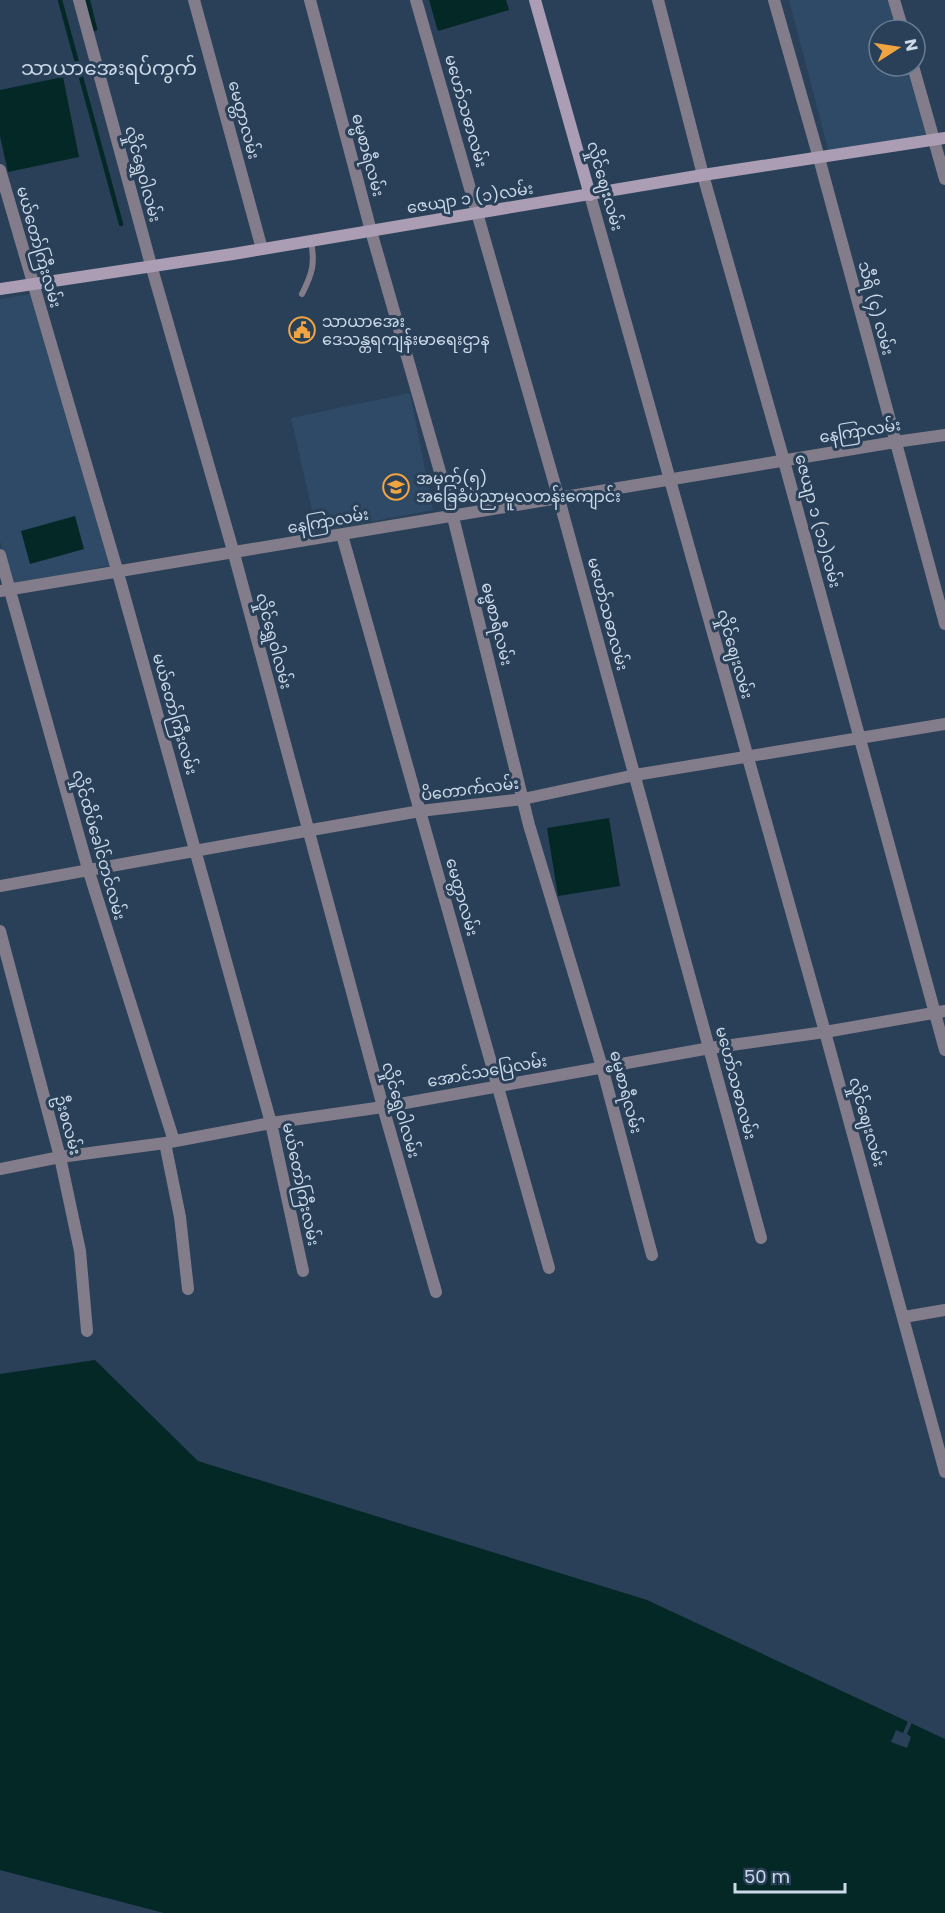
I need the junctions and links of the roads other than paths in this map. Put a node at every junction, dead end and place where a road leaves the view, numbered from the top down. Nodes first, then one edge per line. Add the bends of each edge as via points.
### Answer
1 (80, 0) edge
2 (194, 0) edge
3 (310, 0) edge
4 (416, 0) edge
5 (535, 0) edge
6 (658, 0) edge
7 (774, 0) edge
8 (894, 0) edge
9 (899, 18) edge
10 (917, 78) edge
11 (940, 139) edge
12 (819, 158) junction
13 (0, 170) edge
14 (703, 175) junction
15 (945, 179) edge
16 (590, 195) junction
17 (478, 213) junction
18 (371, 231) junction
19 (311, 240) junction
20 (262, 249) junction
21 (151, 265) junction
22 (32, 282) junction
23 (0, 289) edge
24 (302, 294) dead end
25 (945, 435) edge
26 (895, 442) junction
27 (784, 461) junction
28 (669, 480) junction
29 (559, 499) junction
30 (453, 517) junction
31 (342, 535) junction
32 (234, 554) junction
33 (0, 555) edge
34 (118, 573) junction
35 (5, 591) edge
36 (945, 624) edge
37 (945, 724) edge
38 (860, 738) junction
39 (747, 757) junction
40 (635, 776) junction
41 (523, 799) junction
42 (420, 811) junction
43 (308, 831) junction
44 (196, 851) junction
45 (88, 869) junction
46 (0, 886) edge
47 (0, 931) edge
48 (940, 1012) edge
49 (825, 1032) junction
50 (710, 1048) junction
51 (945, 1050) edge
52 (602, 1067) junction
53 (498, 1086) junction
54 (383, 1107) junction
55 (271, 1123) junction
56 (170, 1142) junction
57 (60, 1157) junction
58 (0, 1169) edge
59 (761, 1238) dead end
60 (652, 1255) dead end
61 (549, 1268) dead end
62 (303, 1271) dead end
63 (188, 1289) dead end
64 (436, 1292) dead end
65 (945, 1310) edge
66 (904, 1317) junction
67 (87, 1330) dead end
68 (945, 1472) edge

1 - 21 street, လှိုင်ရွှေဝါလမ်း
2 - 20 street, မေတ္တာလမ်း
3 - 18 street, ဓမ္မစာရီလမ်း
4 - 17 street, မဟော်သဓာလမ်း
5 - 16 street, လှိုင်ဈေးလမ်း
6 - 14 street, ဇေယျာ ၁ (၁၁)လမ်း
7 - 12 street, သီရိ (၄) လမ်း
8 - 9 street
10 - 11 street
11 - 12 street, ဇေယျာ ၁ (၁)လမ်း
11 - 15 street
12 - 14 street, ဇေယျာ ၁ (၁)လမ်း
12 - 26 street, သီရိ (၄) လမ်း
13 - 22 street, မယ်တော်ကြီးလမ်း
14 - 16 street, ဇေယျာ ၁ (၁)လမ်း
14 - 27 street, ဇေယျာ ၁ (၁၁)လမ်း
16 - 17 street, ဇေယျာ ၁ (၁)လမ်း
16 - 28 street, လှိုင်ဈေးလမ်း
17 - 18 street, ဇေယျာ ၁ (၁)လမ်း
17 - 29 street, မဟော်သဓာလမ်း
18 - 19 street, ဇေယျာ ၁ (၁)လမ်း
18 - 30 street, ဓမ္မစာရီလမ်း
19 - 20 street, ဇေယျာ ၁ (၁)လမ်း
19 - 24 lane via 312,275
20 - 21 street, ဇေယျာ ၁ (၁)လမ်း
21 - 22 street, ဇေယျာ ၁ (၁)လမ်း
21 - 32 street, လှိုင်ရွှေဝါလမ်း
22 - 23 street, ဇေယျာ ၁ (၁)လမ်း
22 - 34 street, မယ်တော်ကြီးလမ်း
25 - 26 street, နေကြာလမ်း
26 - 27 street, နေကြာလမ်း
26 - 36 street, သီရိ (၄) လမ်း
27 - 28 street, နေကြာလမ်း
27 - 38 street, ဇေယျာ ၁ (၁၁)လမ်း
28 - 29 street, နေကြာလမ်း
28 - 39 street, လှိုင်ဈေးလမ်း
29 - 30 street, နေကြာလမ်း
29 - 40 street, မဟော်သဓာလမ်း
30 - 31 street, နေကြာလမ်း
30 - 41 street, ဓမ္မစာရီလမ်း
31 - 32 street, နေကြာလမ်း
31 - 42 street, မေတ္တာလမ်း
32 - 34 street, နေကြာလမ်း
32 - 43 street, လှိုင်ရွှေဝါလမ်း
33 - 35 street, လှိုင်ထိပ်ခေါင်တင်လမ်း
34 - 35 street, နေကြာလမ်း
34 - 44 street, မယ်တော်ကြီးလမ်း
35 - 45 street, လှိုင်ထိပ်ခေါင်တင်လမ်း
37 - 38 street, ပိတောက်လမ်း
38 - 39 street, ပိတောက်လမ်း
38 - 48 street, ဇေယျာ ၁ (၁၁)လမ်း
39 - 40 street, ပိတောက်လမ်း
39 - 49 street, လှိုင်ဈေးလမ်း
40 - 41 street, ပိတောက်လမ်း
40 - 50 street, မဟော်သဓာလမ်း
41 - 42 street, ပိတောက်လမ်း
41 - 52 street, ဓမ္မစာရီလမ်း
42 - 43 street, ပိတောက်လမ်း
42 - 53 street, မေတ္တာလမ်း
43 - 44 street, ပိတောက်လမ်း
43 - 54 street, လှိုင်ရွှေဝါလမ်း
44 - 45 street, ပိတောက်လမ်း
44 - 55 street, မယ်တော်ကြီးလမ်း
45 - 46 street, ပိတောက်လမ်း
45 - 56 street, လှိုင်ထိပ်ခေါင်တင်လမ်း
47 - 57 street, ဦးစလမ်း
48 - 49 street, အောင်သပြေလမ်း
48 - 51 street, ဇေယျာ ၁ (၁၁)လမ်း
49 - 50 street, အောင်သပြေလမ်း
49 - 66 street, လှိုင်ဈေးလမ်း
50 - 52 street, အောင်သပြေလမ်း
50 - 59 street, မဟော်သဓာလမ်း
52 - 53 street, အောင်သပြေလမ်း
52 - 60 street, ဓမ္မစာရီလမ်း
53 - 54 street, အောင်သပြေလမ်း
53 - 61 street, မေတ္တာလမ်း
54 - 55 street, အောင်သပြေလမ်း
54 - 64 street, လှိုင်ရွှေဝါလမ်း
55 - 56 street, အောင်သပြေလမ်း
55 - 62 street, မယ်တော်ကြီးလမ်း
56 - 57 street, အောင်သပြေလမ်း
56 - 63 street, လှိုင်ထိပ်ခေါင်တင်လမ်း
57 - 58 street, အောင်သပြေလမ်း
57 - 67 street, ဦးစလမ်း via 80,1251
65 - 66 street
66 - 68 street, လှိုင်ဈေးလမ်း

